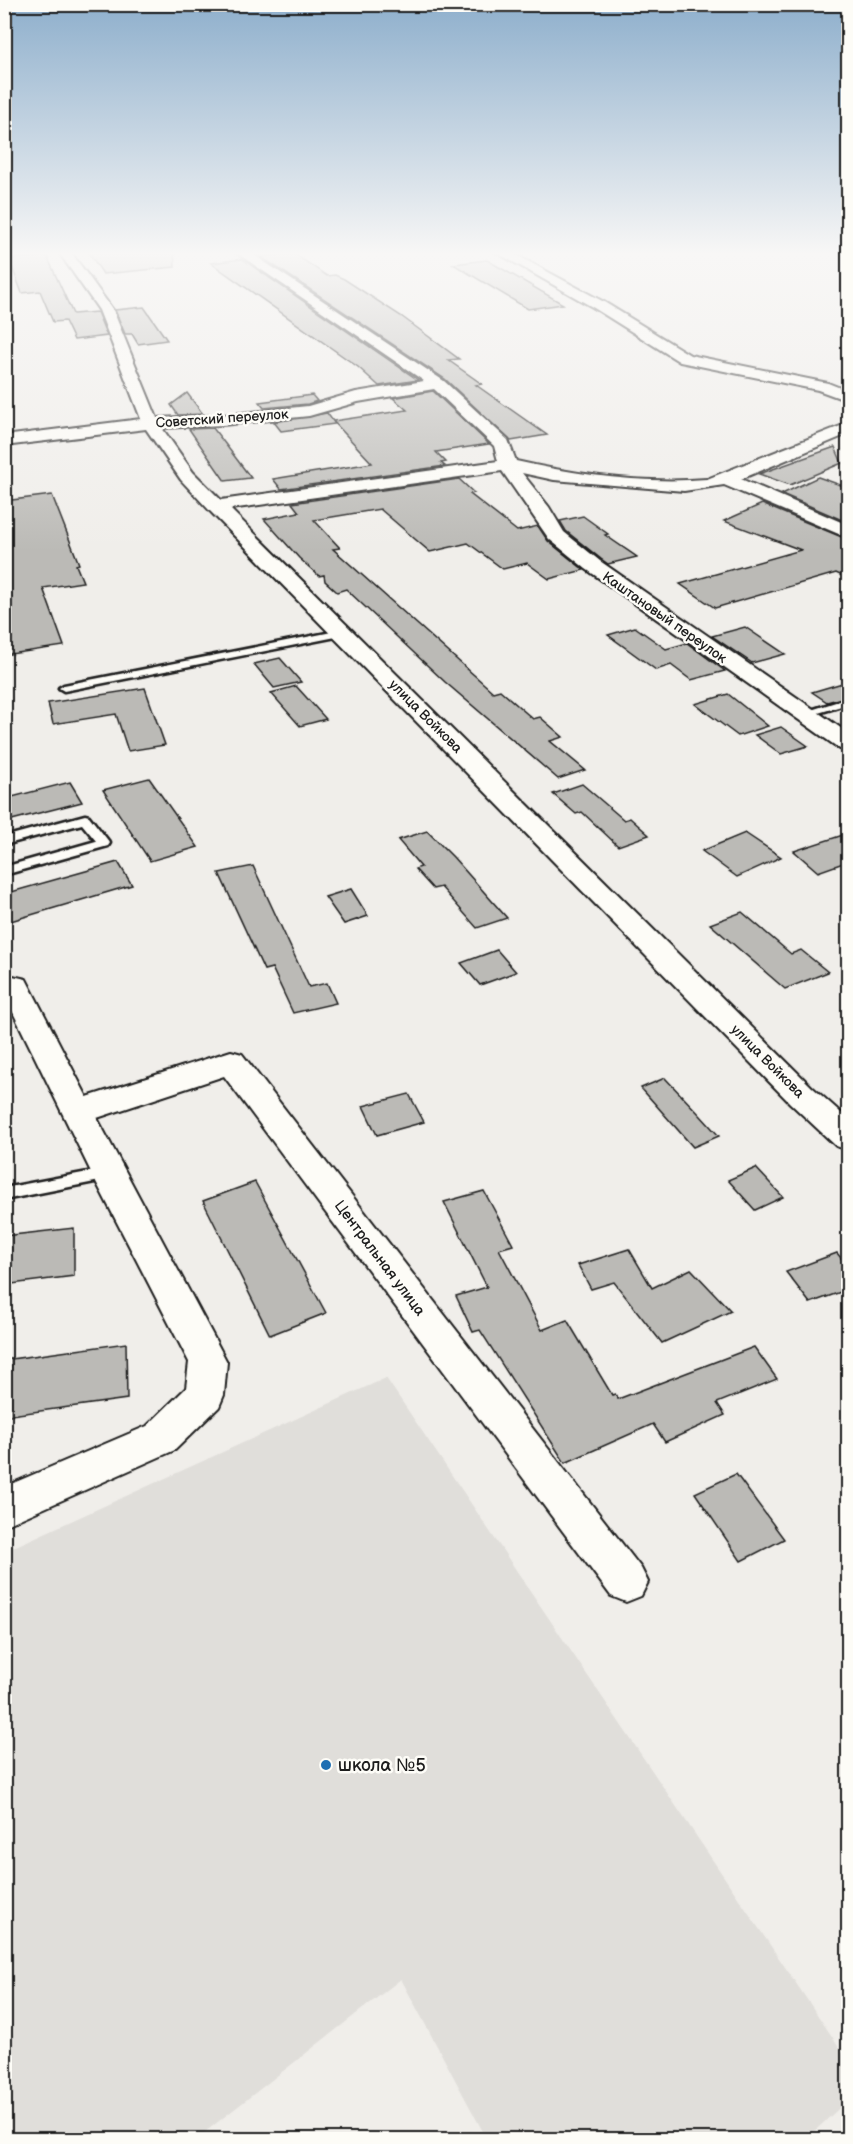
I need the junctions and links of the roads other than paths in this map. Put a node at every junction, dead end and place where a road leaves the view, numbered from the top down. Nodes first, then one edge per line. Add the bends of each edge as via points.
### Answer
1 (122, 351) edge
2 (389, 351) edge
3 (672, 351) edge
4 (438, 384) junction
5 (849, 396) edge
6 (151, 423) junction
7 (844, 434) edge
8 (4, 441) edge
9 (508, 465) junction
10 (726, 479) junction
11 (216, 506) junction
12 (849, 532) edge
13 (342, 633) junction
14 (64, 688) dead end
15 (849, 701) edge
16 (805, 714) junction
17 (849, 744) edge
18 (4, 841) edge
19 (4, 871) edge
20 (4, 984) edge
21 (79, 1112) junction
22 (849, 1138) edge
23 (109, 1174) junction
24 (4, 1194) edge
25 (4, 1508) edge
26 (626, 1582) dead end

1 - 6 street, улица Войкова
2 - 4 street, Каштановый переулок
3 - 5 street via 685,359 822,386
4 - 6 street, Советский переулок via 356,397 309,411
4 - 9 street, Каштановый переулок via 502,444
6 - 8 street, Советский переулок
6 - 11 street, улица Войкова via 187,476
7 - 10 street via 805,444
9 - 10 street via 620,482 684,486
9 - 11 street
9 - 16 street, Каштановый переулок via 556,535 593,566
10 - 12 street
11 - 13 street, улица Войкова
13 - 14 lane
13 - 22 street, улица Войкова via 801,1095
15 - 16 lane
16 - 17 street, Каштановый переулок
18 - 19 lane via 85,819 104,843
20 - 21 street via 16,986
21 - 23 street
21 - 26 street, Центральная улица via 231,1062
23 - 24 lane
23 - 25 street via 208,1362 206,1395 161,1438

